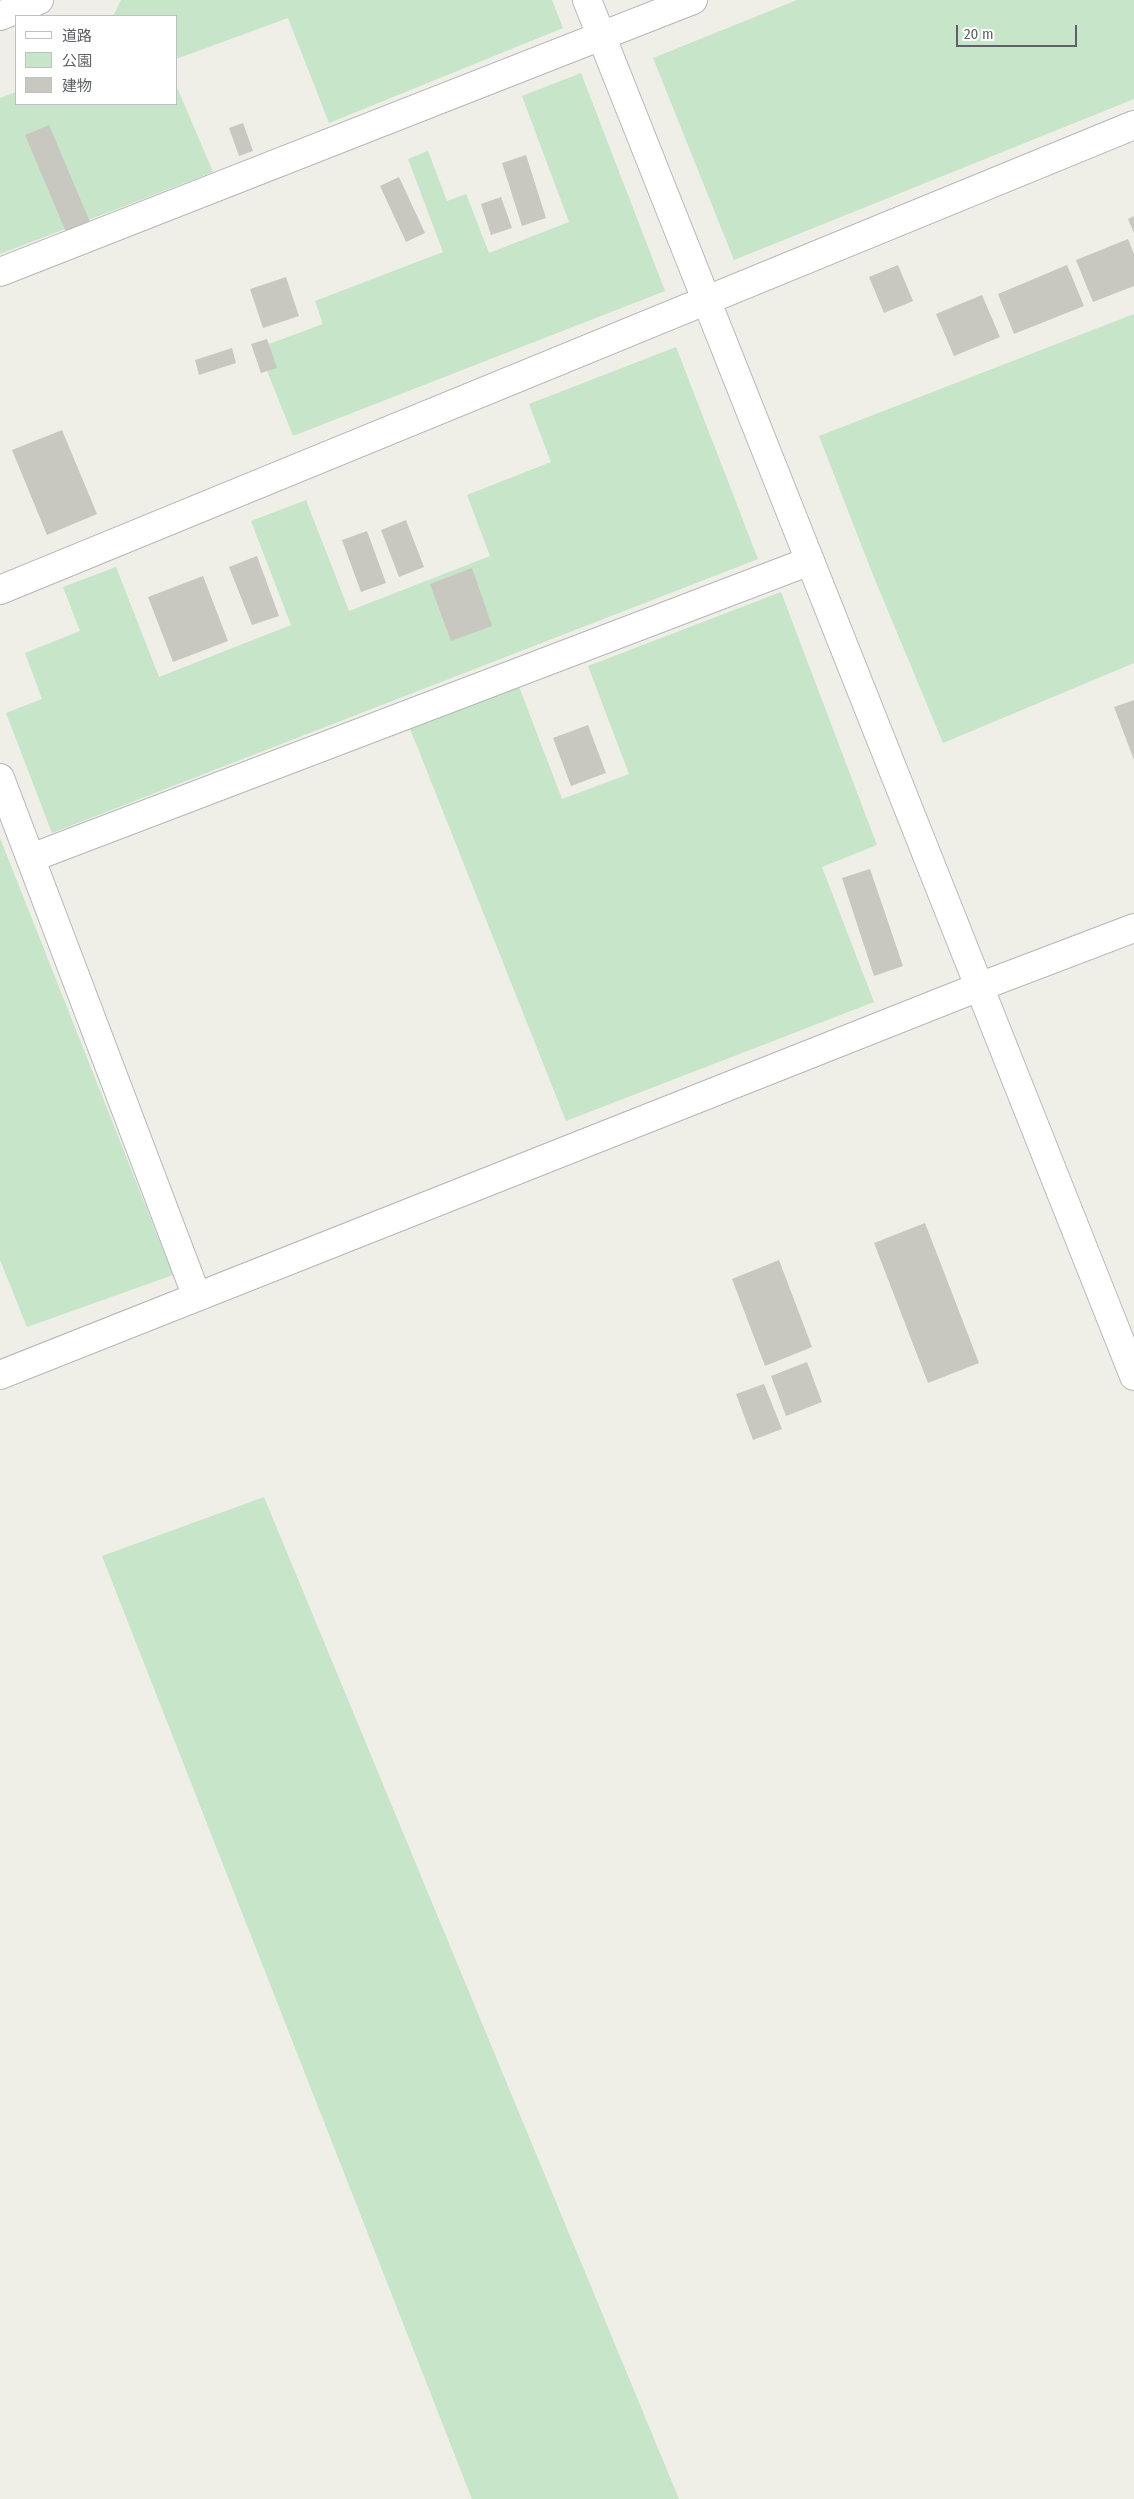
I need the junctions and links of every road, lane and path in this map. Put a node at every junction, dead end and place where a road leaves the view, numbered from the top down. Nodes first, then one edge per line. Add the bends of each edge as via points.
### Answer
1 (40, 0) edge
2 (587, 0) edge
3 (693, 0) edge
4 (0, 16) edge
5 (602, 36) junction
6 (1134, 125) edge
7 (0, 272) edge
8 (706, 300) junction
9 (810, 561) junction
10 (0, 590) edge
11 (0, 778) edge
12 (31, 858) junction
13 (1134, 928) edge
14 (979, 987) junction
15 (197, 1297) junction
16 (0, 1375) edge
17 (1134, 1376) edge

1 - 4 street
2 - 5 street
3 - 5 street
5 - 7 street
5 - 8 street
6 - 8 street
8 - 9 street
8 - 10 street
9 - 12 street
9 - 14 street
11 - 12 street
12 - 15 street
13 - 14 street
14 - 15 street
14 - 17 street
15 - 16 street

